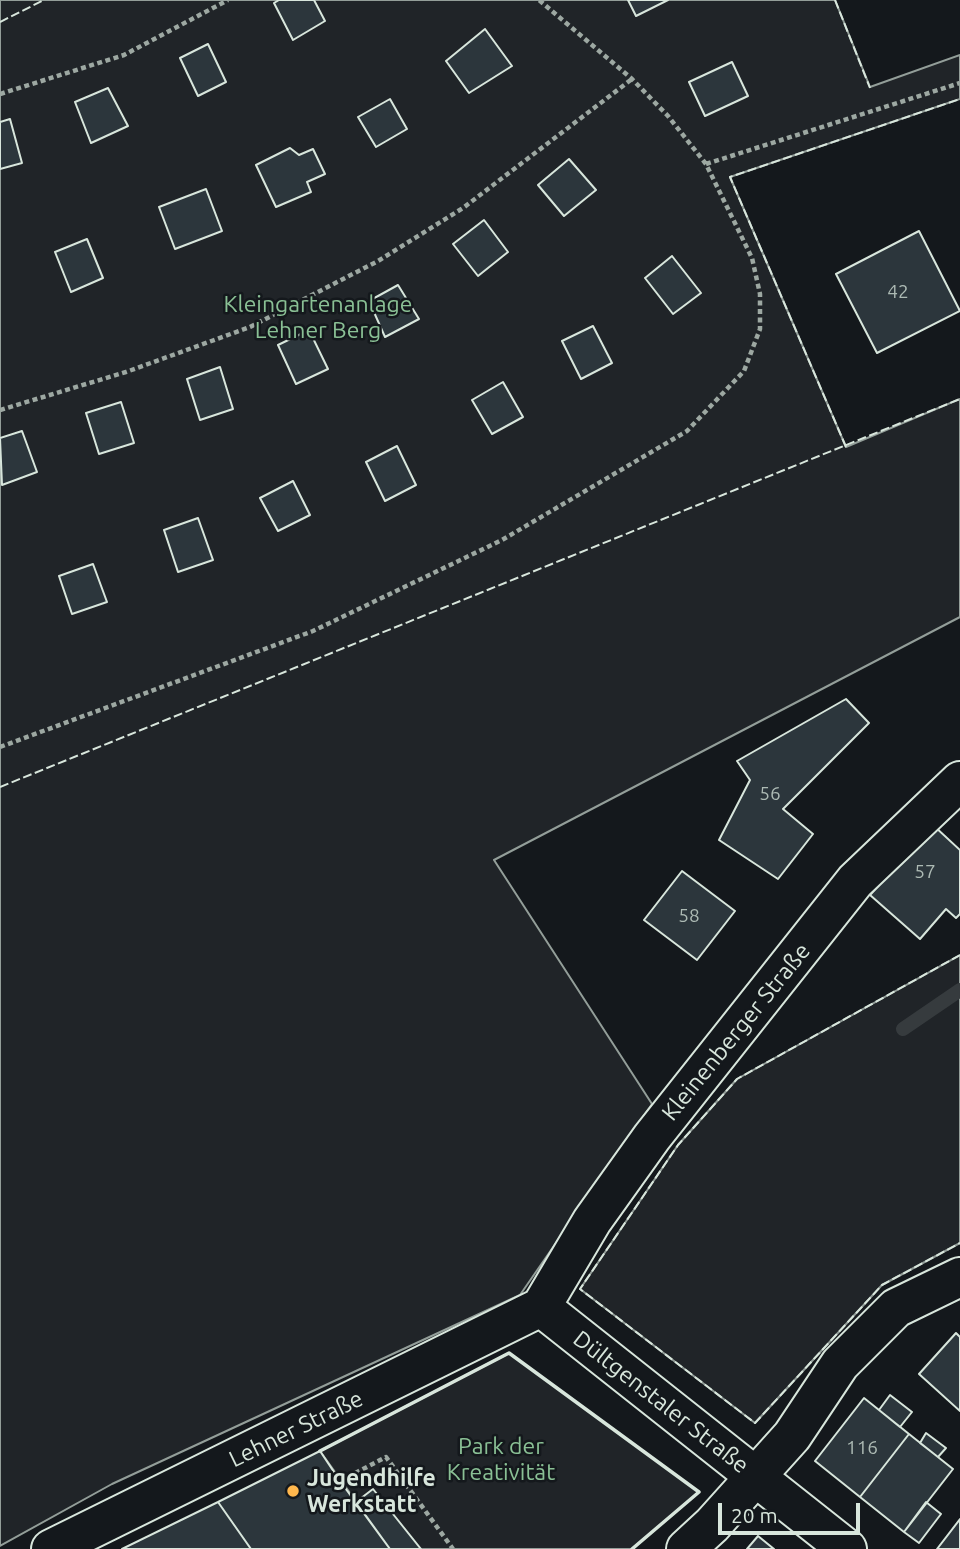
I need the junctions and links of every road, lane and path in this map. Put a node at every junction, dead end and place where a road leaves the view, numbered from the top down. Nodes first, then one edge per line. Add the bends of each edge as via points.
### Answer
1 (228, 0) edge
2 (539, 0) edge
3 (632, 79) junction
4 (960, 83) edge
5 (0, 94) edge
6 (706, 164) junction
7 (0, 410) edge
8 (0, 747) edge
9 (960, 781) edge
10 (960, 1277) edge
11 (541, 1307) junction
12 (757, 1477) junction
13 (340, 1481) dead end
14 (51, 1549) edge
15 (453, 1549) edge
16 (686, 1549) edge
17 (847, 1549) edge

1 - 5 path via 124,55
2 - 3 path
3 - 6 path
3 - 7 path via 463,208 378,261 250,327 126,372
4 - 6 path
6 - 8 path via 752,258 760,294 760,329 744,371 687,430 502,540 313,631
9 - 11 street, Kleinenberger Straße via 855,881 652,1138 592,1221
10 - 12 street via 896,1308 840,1364 792,1436
11 - 12 street, Dültgenstaler Straße
11 - 14 street, Lehner Straße
12 - 16 street
12 - 17 street, Dültgenstaler Straße
13 - 15 path via 386,1457

